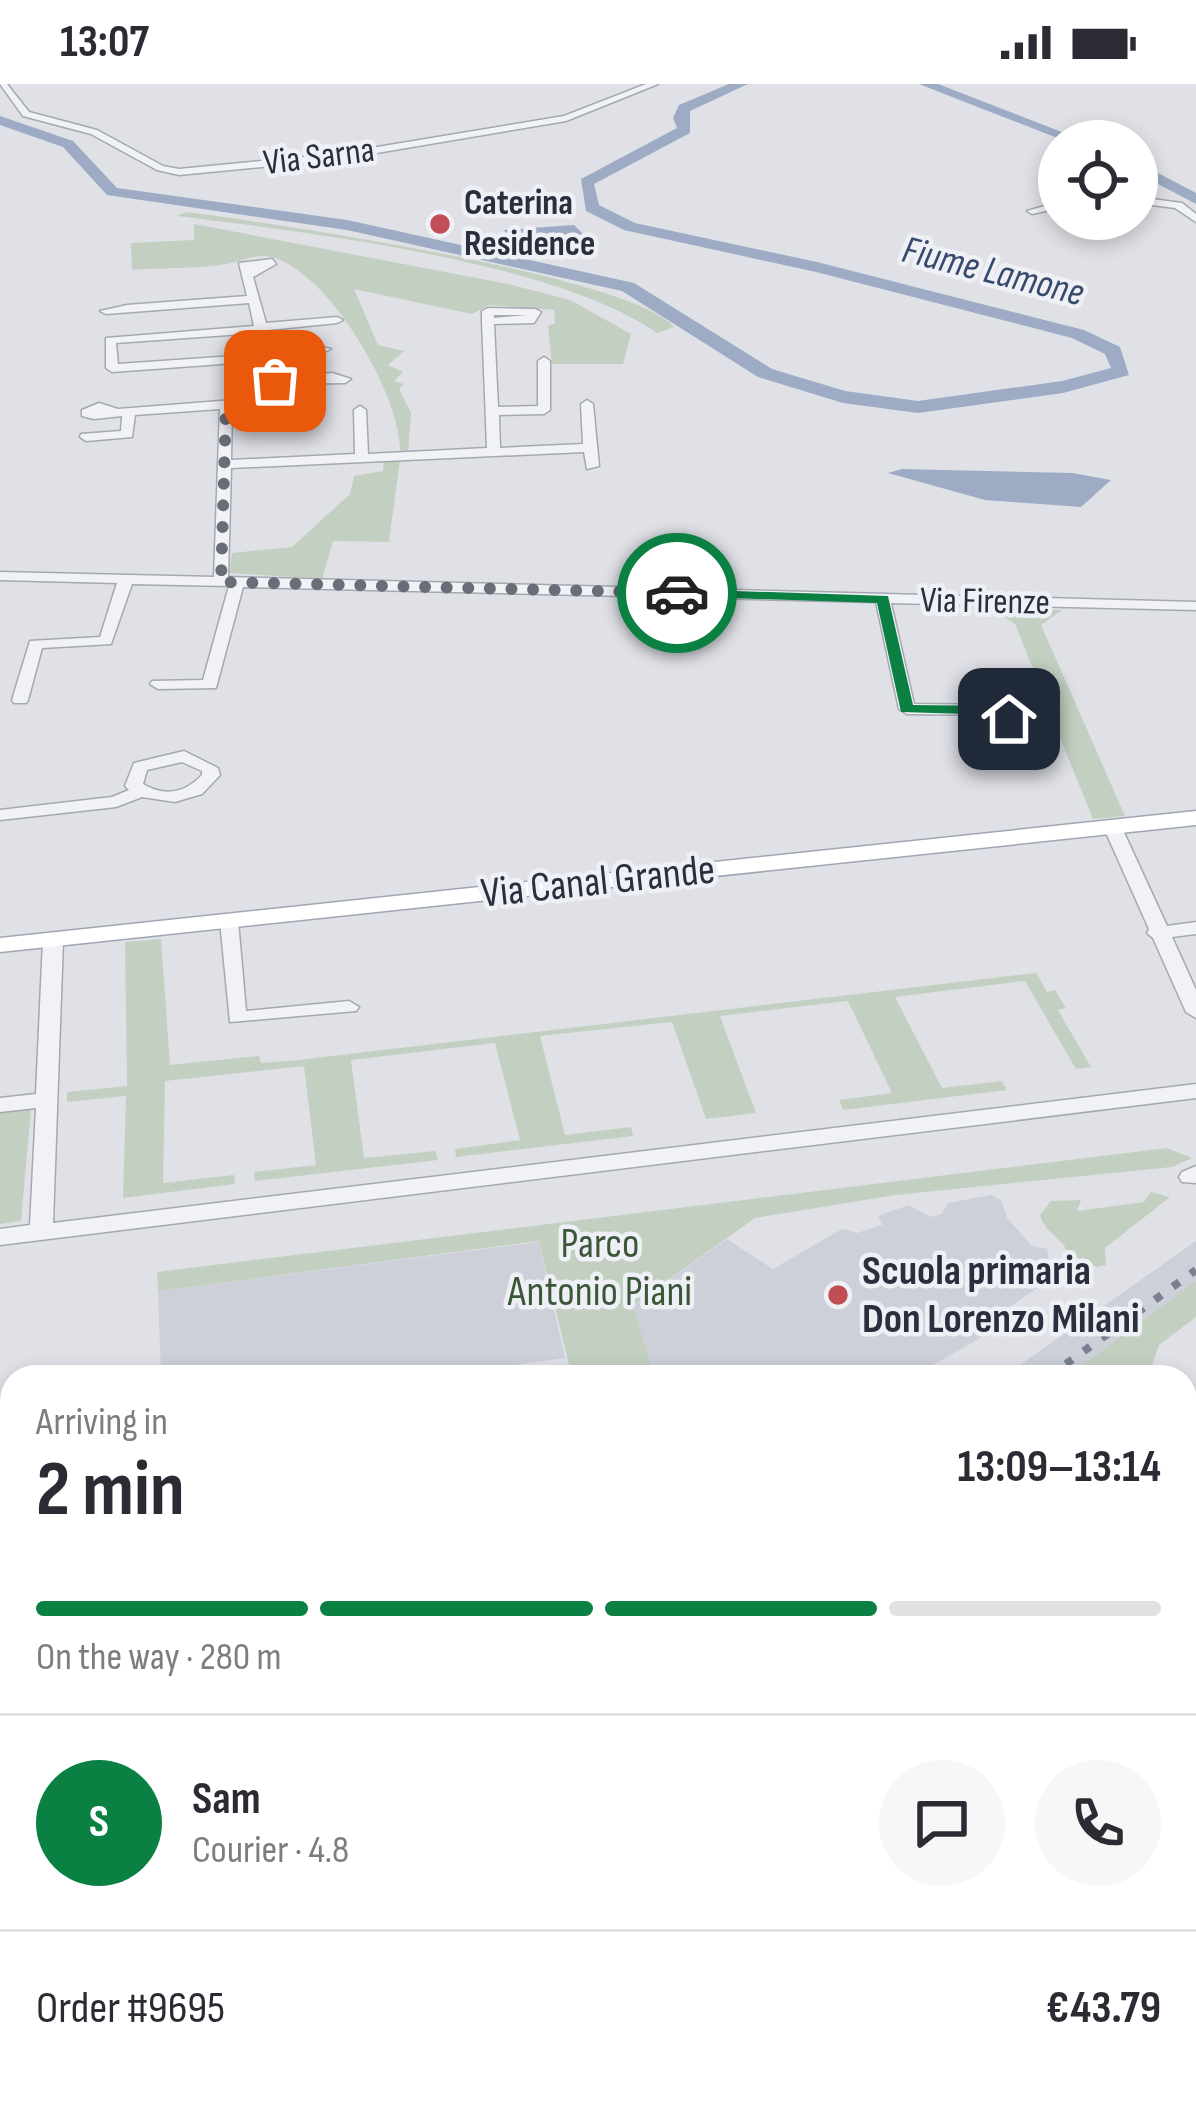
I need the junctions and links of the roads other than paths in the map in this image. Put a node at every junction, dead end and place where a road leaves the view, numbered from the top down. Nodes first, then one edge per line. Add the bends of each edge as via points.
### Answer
1 (3, 84) edge
2 (654, 84) edge
3 (1158, 203) edge
4 (1038, 210) edge
5 (1032, 212) dead end
6 (1196, 219) edge
7 (246, 272) dead end
8 (254, 299) junction
9 (127, 308) dead end
10 (337, 320) dead end
11 (488, 321) dead end
12 (260, 328) junction
13 (232, 332) junction
14 (309, 348) dead end
15 (267, 354) junction
16 (238, 359) junction
17 (544, 362) dead end
18 (332, 377) dead end
19 (275, 381) junction
20 (226, 404) junction
21 (587, 404) dead end
22 (360, 410) dead end
23 (492, 411) junction
24 (86, 437) dead end
25 (590, 448) junction
26 (494, 452) junction
27 (362, 458) junction
28 (224, 464) junction
29 (592, 466) dead end
30 (0, 578) edge
31 (229, 582) junction
32 (124, 586) junction
33 (883, 599) junction
34 (1196, 606) edge
35 (158, 684) dead end
36 (20, 700) dead end
37 (1005, 710) dead end
38 (140, 792) dead end
39 (0, 814) edge
40 (1196, 818) edge
41 (1112, 826) junction
42 (229, 921) junction
43 (1196, 928) edge
44 (1156, 933) junction
45 (53, 940) junction
46 (0, 945) edge
47 (349, 1007) dead end
48 (1196, 1012) edge
49 (1196, 1091) edge
50 (48, 1100) junction
51 (0, 1105) edge
52 (41, 1232) junction
53 (0, 1238) edge

1 - 2 street, Via Sarna via 26,114 94,132 160,168 184,172 335,158 560,119
3 - 6 street
4 - 5 street
7 - 8 street
8 - 9 street
8 - 12 street
10 - 12 street
11 - 23 street
12 - 13 street
12 - 15 street
13 - 16 street
13 - 16 street via 110,340 112,368
14 - 15 street
15 - 16 street
15 - 19 street
17 - 23 street via 544,410
18 - 19 street
19 - 20 street via 278,400
20 - 24 street via 123,413 127,434
20 - 28 street
21 - 25 street
22 - 27 street
23 - 26 street
25 - 26 street
25 - 29 street
26 - 27 street
27 - 28 street
28 - 31 street
30 - 32 street, Via Firenze
31 - 32 street, Via Firenze
31 - 33 street, Via Firenze
31 - 35 street via 210,685
32 - 36 street via 106,641 34,644
33 - 34 street, Via Firenze
33 - 37 street via 907,709
38 - 39 street via 104,804
40 - 41 main road, Via Canal Grande
41 - 42 main road, Via Canal Grande
41 - 44 street
42 - 45 main road, Via Canal Grande
42 - 47 street via 237,1018
43 - 44 street
44 - 48 street
45 - 46 main road, Via Canal Grande
45 - 50 street
49 - 52 street
50 - 51 street
50 - 52 street
52 - 53 street

